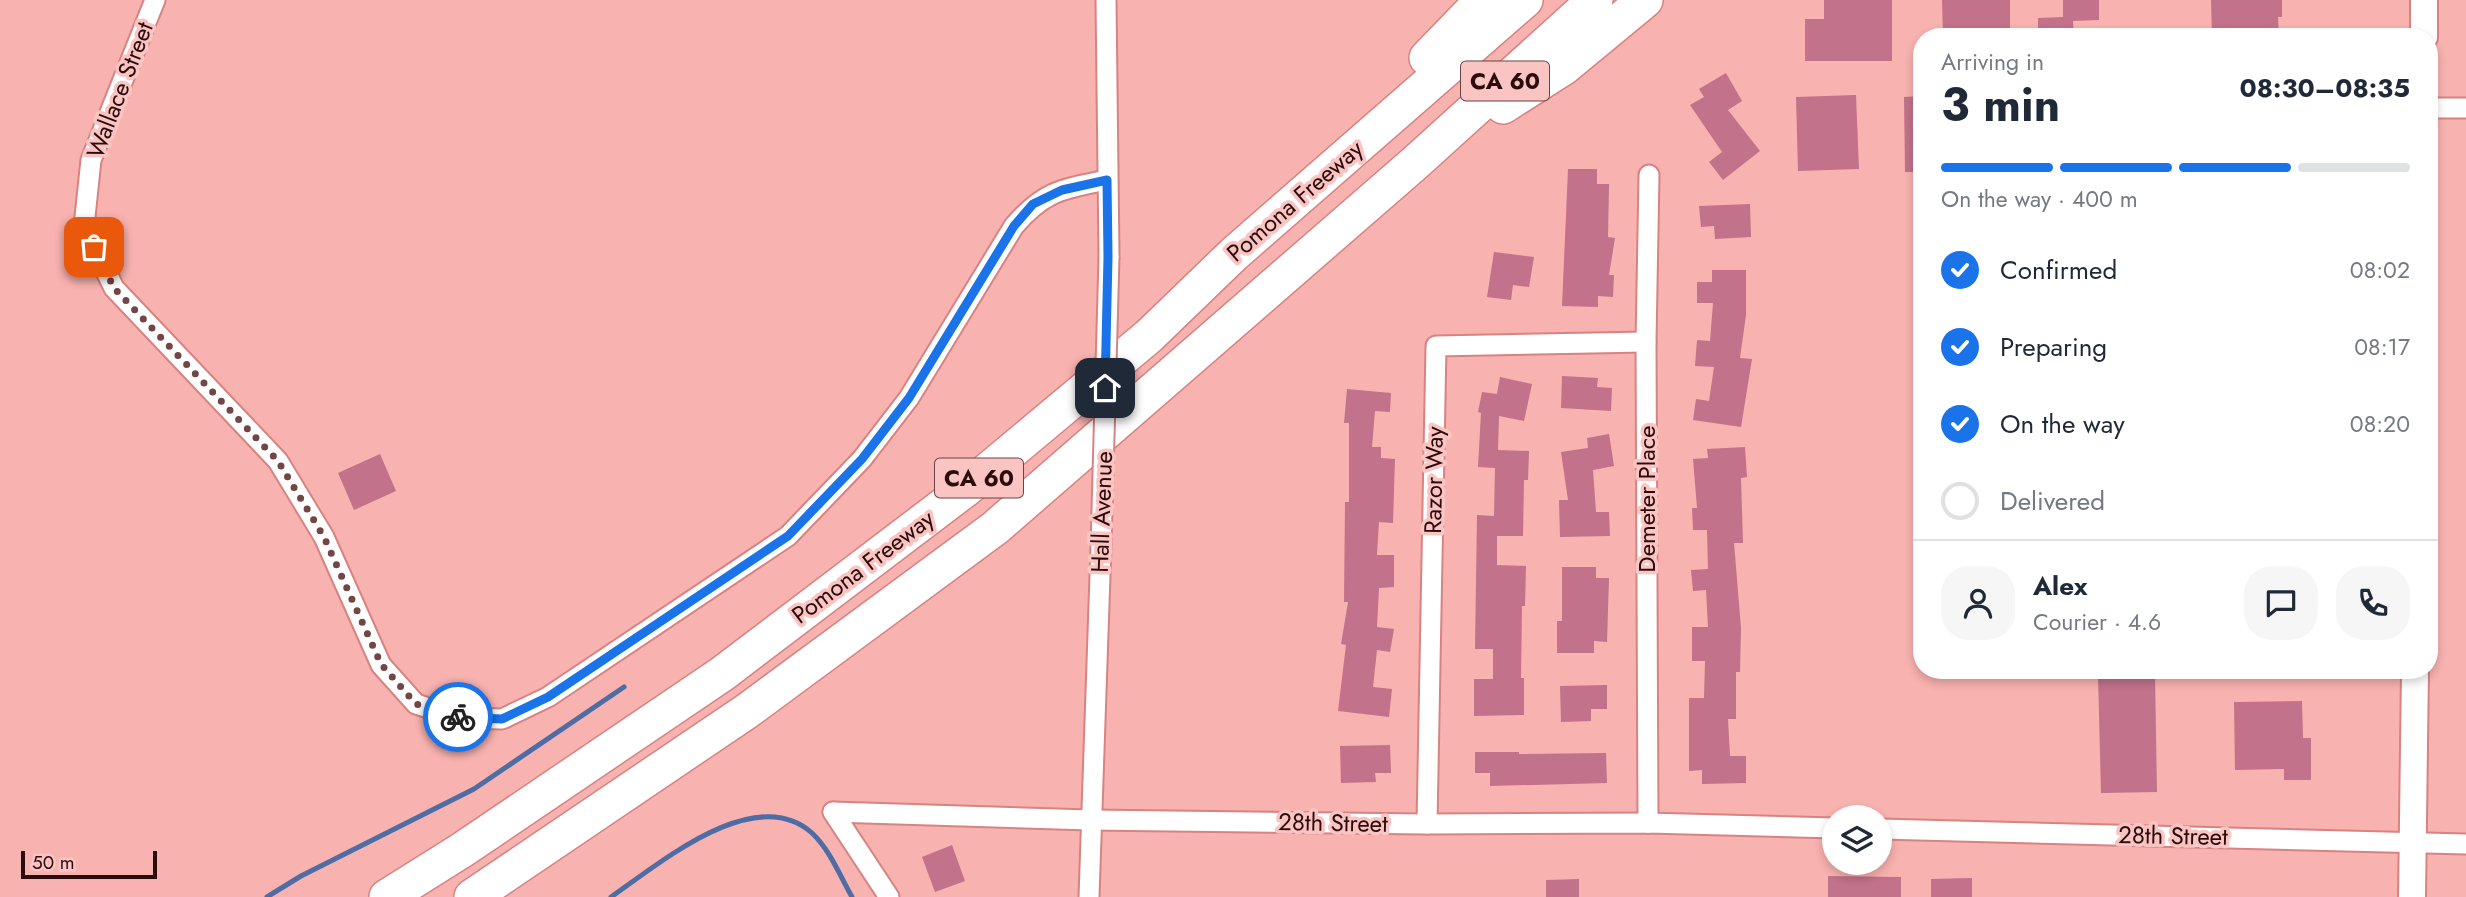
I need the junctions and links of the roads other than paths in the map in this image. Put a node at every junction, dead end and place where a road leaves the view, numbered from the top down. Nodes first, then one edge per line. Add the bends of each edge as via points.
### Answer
1 (155, 0) edge
2 (1106, 0) edge
3 (1483, 0) edge
4 (1525, 0) edge
5 (1594, 0) edge
6 (1645, 0) edge
7 (2424, 0) edge
8 (2424, 28) edge
9 (2438, 108) edge
10 (2466, 108) edge
11 (1415, 163) junction
12 (1649, 175) dead end
13 (1107, 180) junction
14 (1234, 254) junction
15 (1646, 342) junction
16 (2415, 679) edge
17 (1090, 820) junction
18 (1648, 822) junction
19 (1427, 824) junction
20 (1822, 828) edge
21 (1892, 829) edge
22 (2413, 843) junction
23 (2466, 844) edge
24 (387, 897) edge
25 (472, 897) edge
26 (889, 897) edge
27 (1089, 897) edge
28 (2412, 897) edge

1 - 13 street, Wallace Street via 91,160 84,226 114,288 278,461 324,537 381,664 416,704 460,718 502,719 548,697 788,536 862,459 909,398 1014,226 1033,204 1062,190
2 - 13 street, Hall Avenue
3 - 14 highway
4 - 14 highway, Pomona Freeway / CA 60
5 - 11 highway, Pomona Freeway / CA 60
6 - 11 highway via 1564,67
7 - 8 main road
9 - 10 street
11 - 25 highway, Pomona Freeway / CA 60 via 995,528 747,711
12 - 15 street, Demeter Place
13 - 17 street, Hall Avenue, bridge via 1101,546
14 - 24 highway, Pomona Freeway / CA 60 via 1149,336 967,488 722,674
15 - 18 street, Demeter Place
15 - 19 street, Razor Way via 1436,346
16 - 22 main road
17 - 19 street, 28th Street
17 - 26 street, 28th Street via 833,812
17 - 27 street, Hall Avenue
18 - 19 street, 28th Street
18 - 20 street, 28th Street
21 - 22 street, 28th Street
22 - 23 street, 28th Street
22 - 28 main road

